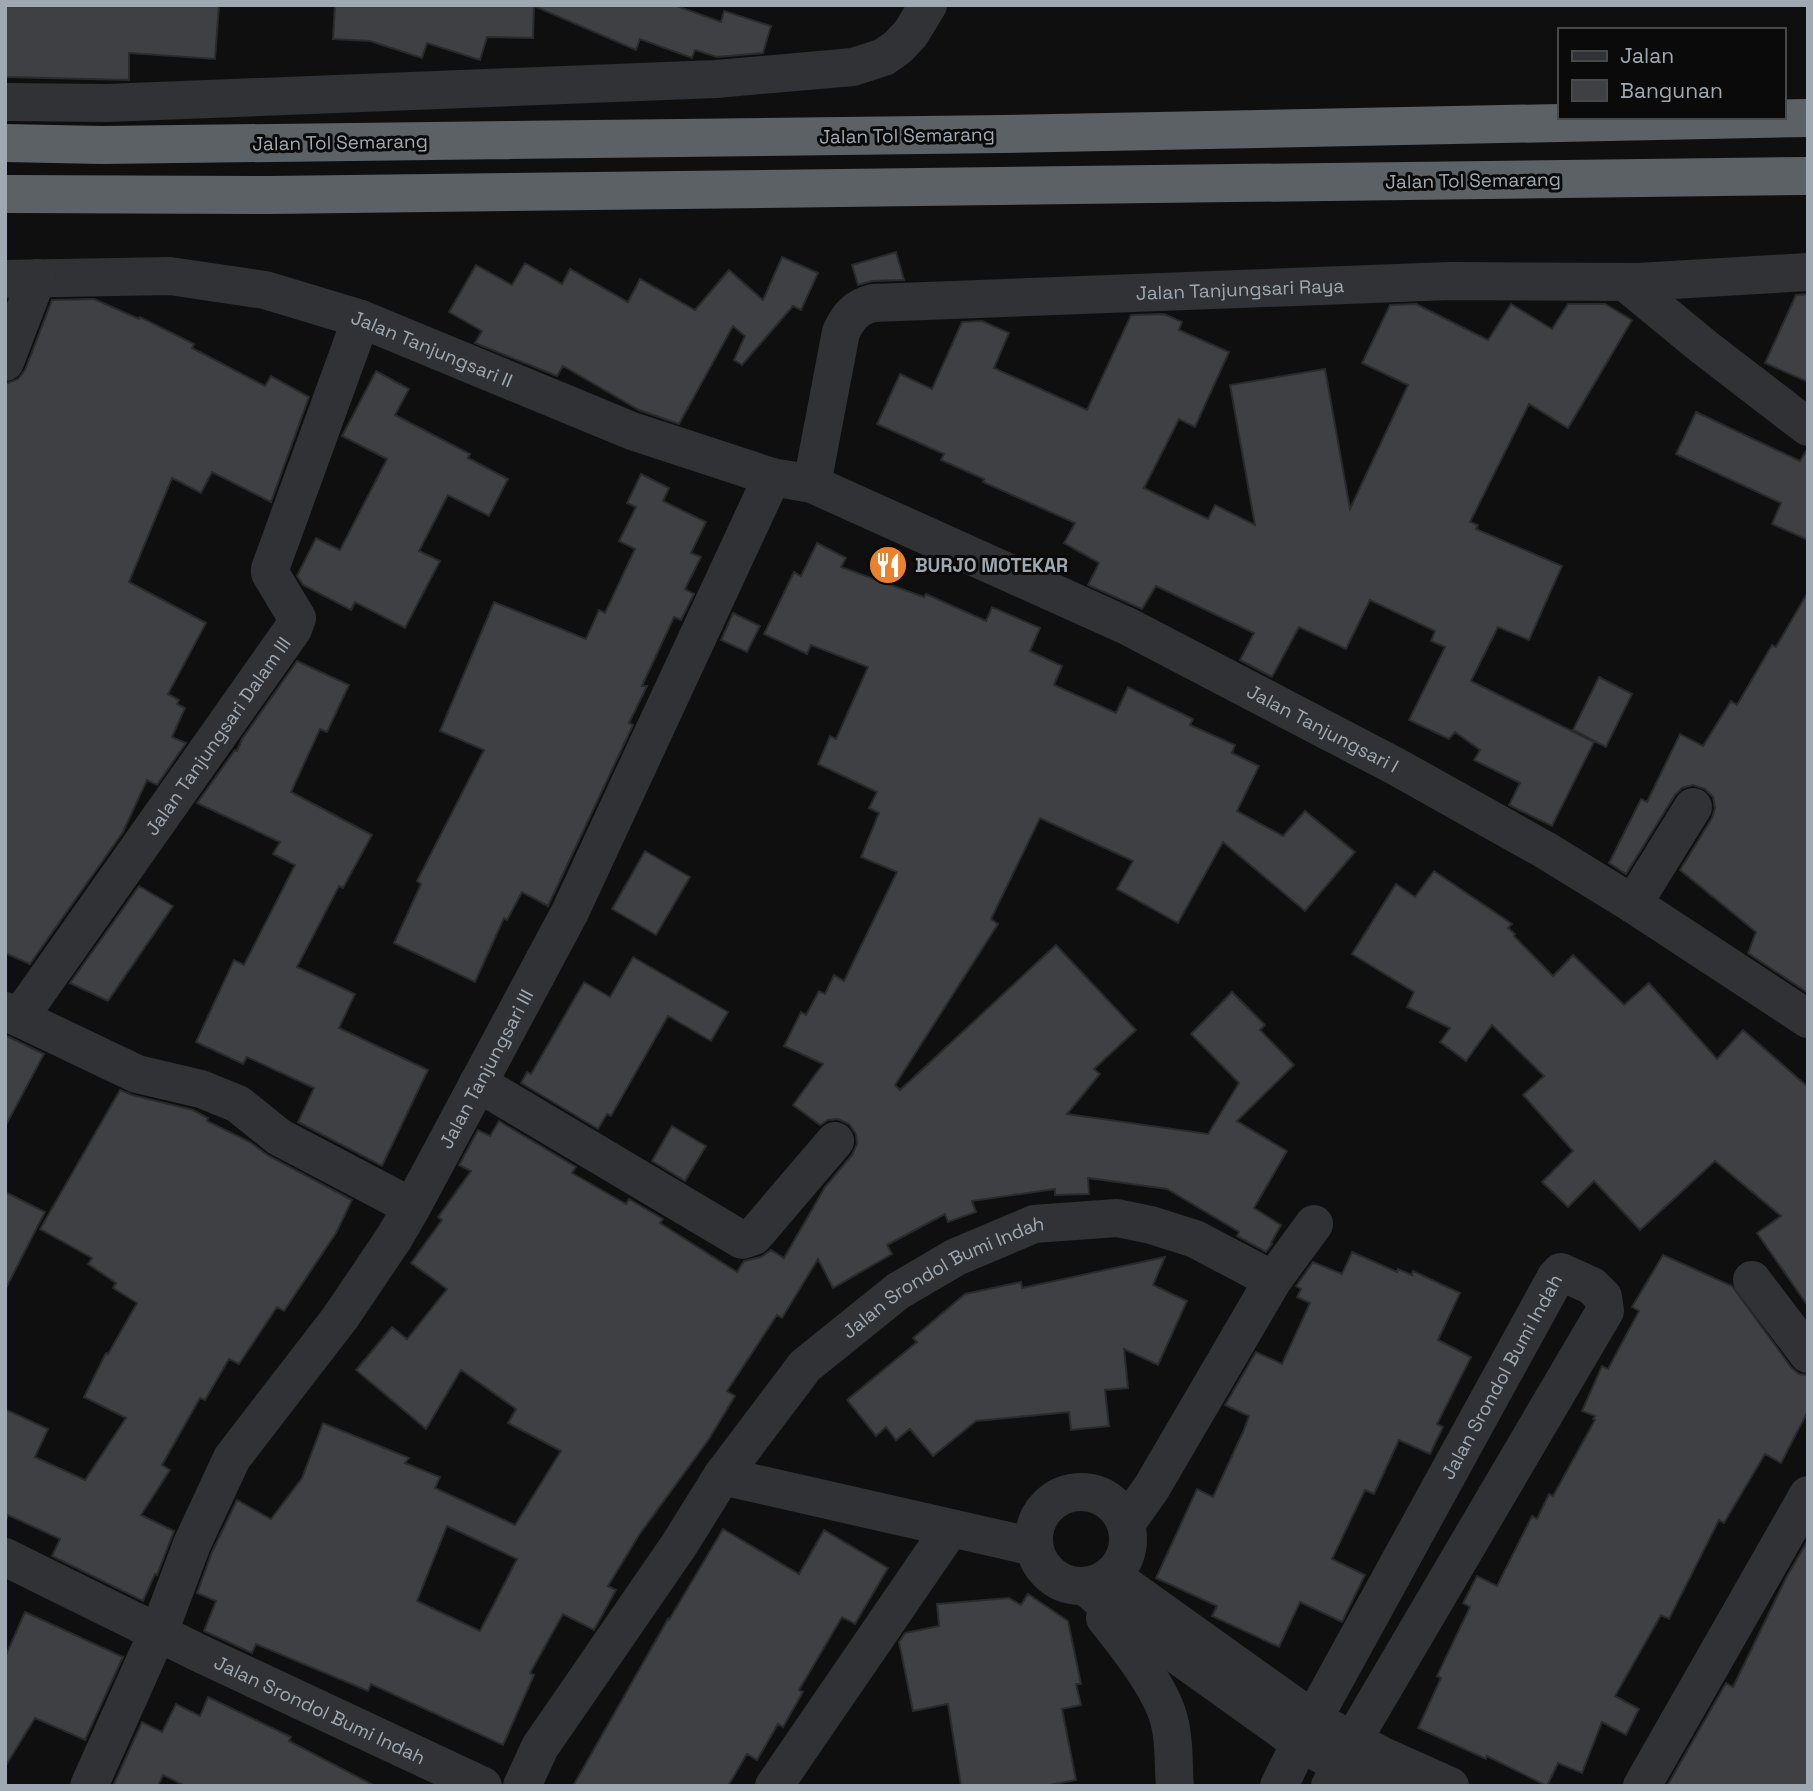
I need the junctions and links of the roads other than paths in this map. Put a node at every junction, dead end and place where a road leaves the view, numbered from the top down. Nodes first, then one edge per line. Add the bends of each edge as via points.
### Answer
1 (928, 5) edge
2 (5, 102) edge
3 (1785, 118) edge
4 (1808, 118) edge
5 (1758, 119) edge
6 (5, 143) edge
7 (1808, 176) edge
8 (5, 194) edge
9 (1808, 272) edge
10 (21, 278) edge
11 (1625, 282) junction
12 (361, 319) junction
13 (5, 362) edge
14 (1808, 427) edge
15 (772, 477) junction
16 (812, 484) junction
17 (1693, 807) dead end
18 (1633, 904) junction
19 (12, 1015) edge
20 (1808, 1019) edge
21 (478, 1083) junction
22 (835, 1141) dead end
23 (412, 1207) junction
24 (1314, 1224) dead end
25 (1273, 1280) junction
26 (1752, 1280) dead end
27 (1808, 1354) edge
28 (722, 1476) junction
29 (1808, 1495) edge
30 (1126, 1524) junction
31 (950, 1529) junction
32 (1034, 1547) junction
33 (5, 1557) edge
34 (1092, 1582) junction
35 (158, 1633) junction
36 (1329, 1748) edge
37 (89, 1786) edge
38 (483, 1786) edge
39 (522, 1786) edge
40 (774, 1786) edge
41 (1175, 1786) edge
42 (1279, 1786) edge
43 (1381, 1786) edge
44 (1450, 1786) edge
45 (1642, 1786) edge

1 - 2 street via 898,47 853,67 716,79 107,103
3 - 4 highway, Jalan Tol Semarang
5 - 6 highway, Jalan Tol Semarang via 1003,134
7 - 8 highway, Jalan Tol Semarang via 270,195
9 - 11 street, Jalan Tanjungsari Raya
10 - 12 street, Jalan Tanjungsari II via 170,276 265,290
10 - 13 street, Jalan Tanjungsari II
11 - 14 street
11 - 16 street, Jalan Tanjungsari Raya via 1450,281 932,299 862,306 846,320 841,332
12 - 15 street, Jalan Tanjungsari II via 632,431
12 - 19 street, Jalan Tanjungsari Dalam III via 270,569 297,618 293,629
15 - 16 street, Jalan Tanjungsari II
15 - 21 street, Jalan Tanjungsari III via 570,912
16 - 18 street, Jalan Tanjungsari I via 1127,626 1395,766
17 - 18 street
18 - 20 street, Jalan Tanjungsari I
19 - 23 street, Jalan Tanjungsari Dalam III via 137,1074 201,1089 238,1104 279,1137
21 - 22 street via 742,1240 754,1236
21 - 23 street, Jalan Tanjungsari III
23 - 35 street, Jalan Tanjungsari III via 340,1318 232,1458
24 - 25 street
25 - 28 street, Jalan Srondol Bumi Indah via 1195,1239 1152,1225 1117,1218 1034,1224 956,1257 898,1291 804,1366
25 - 30 street
26 - 27 street
28 - 31 street
28 - 39 street, Jalan Srondol Bumi Indah via 540,1747
29 - 45 street
30 - 32 street via 1106,1499 1076,1492 1060,1496 1038,1518
30 - 34 street via 1125,1556
31 - 32 street
31 - 40 street
32 - 34 street via 1049,1574 1061,1582
33 - 35 street, Jalan Srondol Bumi Indah
34 - 36 street via 1106,1604
34 - 41 street via 1161,1700 1169,1720
35 - 37 street, Jalan Tanjungsari III
35 - 38 street, Jalan Srondol Bumi Indah
36 - 36 street, Jalan Srondol Bumi Indah via 1556,1277 1561,1272 1592,1286 1603,1297 1605,1311
36 - 42 street, Jalan Srondol Bumi Indah
36 - 43 street
36 - 44 street

